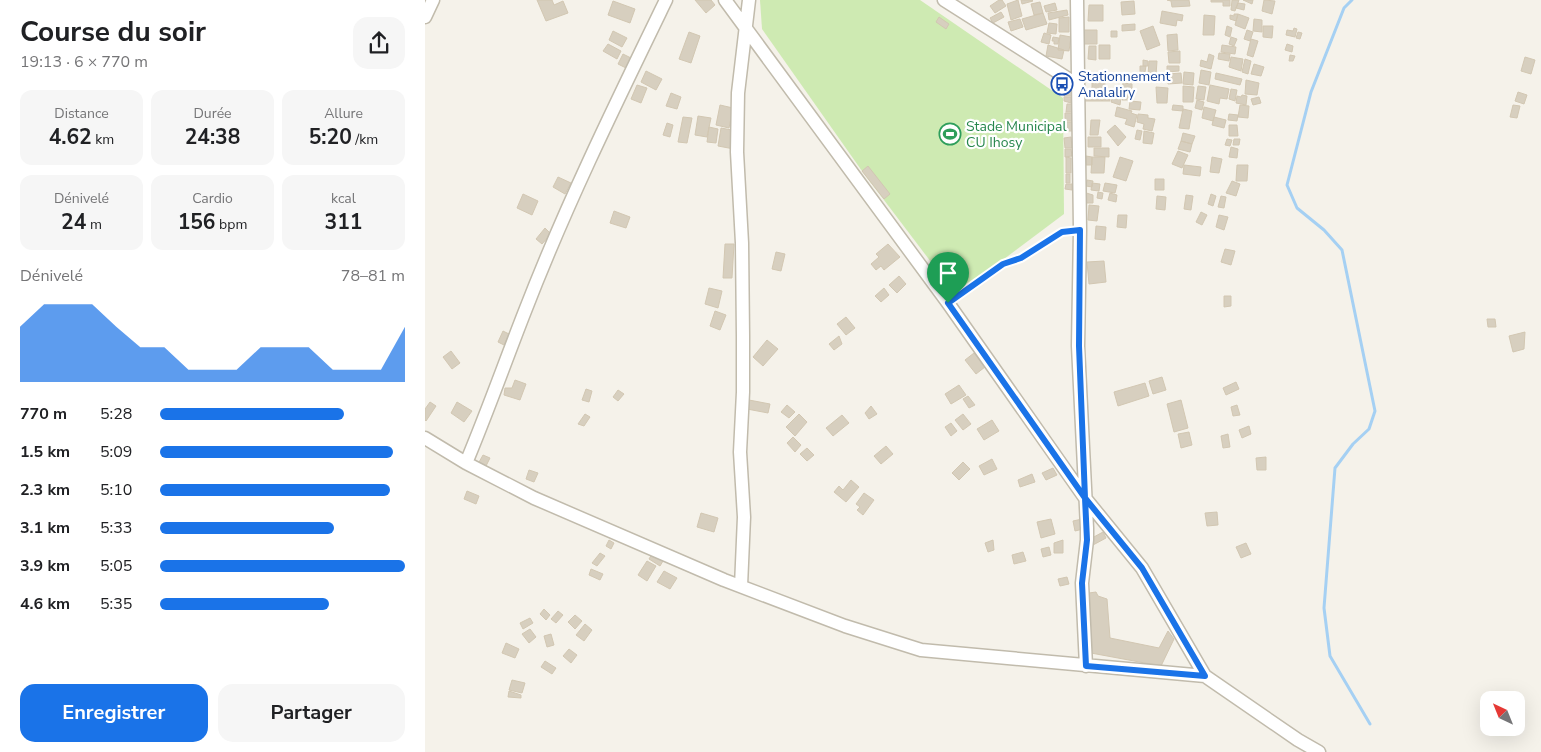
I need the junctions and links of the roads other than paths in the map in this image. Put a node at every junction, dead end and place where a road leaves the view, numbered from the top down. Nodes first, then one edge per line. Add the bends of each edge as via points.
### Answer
1 (433, 0) edge
2 (665, 0) edge
3 (725, 0) edge
4 (749, 0) edge
5 (944, 0) edge
6 (1077, 0) edge
7 (425, 17) edge
8 (747, 28) junction
9 (1077, 85) junction
10 (425, 438) edge
11 (466, 463) junction
12 (1085, 498) junction
13 (741, 586) junction
14 (1086, 666) junction
15 (1205, 676) junction
16 (1319, 752) edge

1 - 7 street
2 - 11 street via 589,157
3 - 8 street
4 - 8 street
5 - 9 street
6 - 9 street
8 - 12 street via 948,303
8 - 13 street via 737,113 743,243 740,452 744,517
9 - 12 street via 1079,346
10 - 11 street
11 - 13 street via 534,498
12 - 14 street via 1087,540 1082,583
12 - 15 street via 1142,568
13 - 14 street via 845,626 921,650
14 - 15 street
15 - 16 street

